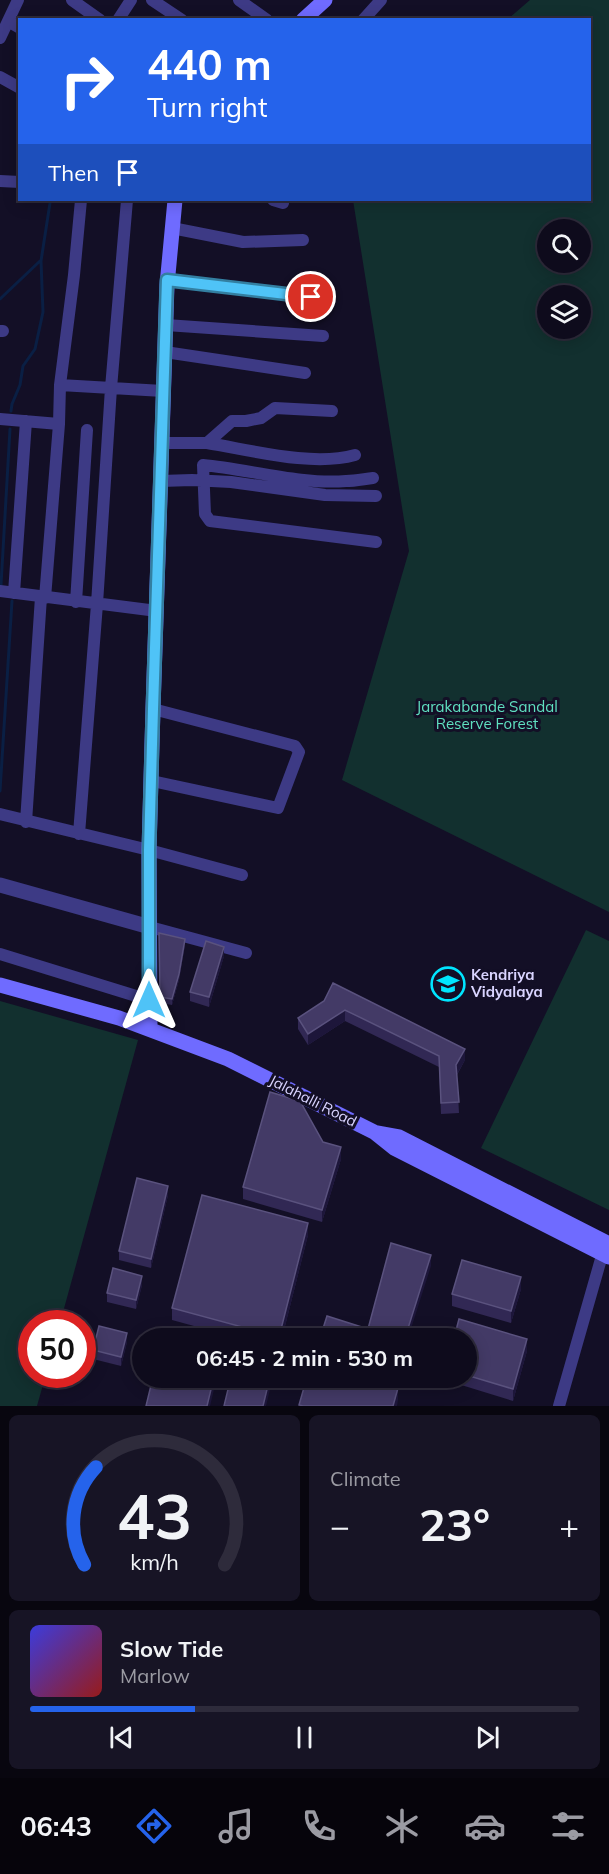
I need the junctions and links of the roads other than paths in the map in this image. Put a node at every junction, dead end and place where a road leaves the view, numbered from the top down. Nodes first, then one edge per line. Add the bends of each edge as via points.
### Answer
1 (18, 0) edge
2 (72, 0) edge
3 (131, 0) edge
4 (152, 0) edge
5 (239, 0) edge
6 (325, 0) edge
7 (381, 0) edge
8 (97, 18) edge
9 (119, 18) edge
10 (179, 18) edge
11 (264, 18) edge
12 (305, 18) edge
13 (365, 18) edge
14 (8, 21) junction
15 (18, 27) edge
16 (0, 38) edge
17 (0, 77) edge
18 (18, 87) edge
19 (0, 181) edge
20 (18, 182) edge
21 (81, 201) edge
22 (127, 201) edge
23 (175, 201) edge
24 (172, 228) junction
25 (303, 240) dead end
26 (167, 280) junction
27 (311, 297) dead end
28 (166, 325) junction
29 (323, 336) dead end
30 (165, 352) junction
31 (305, 373) dead end
32 (60, 385) junction
33 (111, 388) junction
34 (164, 391) junction
35 (332, 411) dead end
36 (0, 418) edge
37 (26, 421) junction
38 (59, 424) junction
39 (87, 430) dead end
40 (162, 442) junction
41 (207, 443) junction
42 (355, 455) dead end
43 (373, 478) dead end
44 (161, 481) junction
45 (202, 481) junction
46 (376, 496) dead end
47 (376, 542) dead end
48 (0, 591) edge
49 (14, 593) junction
50 (43, 598) junction
51 (76, 602) junction
52 (97, 604) junction
53 (157, 611) junction
54 (153, 709) junction
55 (152, 781) junction
56 (0, 814) edge
57 (26, 822) junction
58 (79, 834) junction
59 (149, 850) junction
60 (242, 874) dead end
61 (0, 885) edge
62 (150, 927) junction
63 (246, 953) dead end
64 (0, 954) edge
65 (0, 985) edge
66 (149, 1000) junction
67 (150, 1028) junction
68 (606, 1249) edge
69 (559, 1406) edge

1 - 14 street
2 - 8 street
3 - 9 street
4 - 10 street
5 - 11 street
6 - 12 main road
7 - 13 street
14 - 15 street
14 - 16 street
17 - 18 street
19 - 20 street
21 - 32 street
22 - 33 street
23 - 24 main road
24 - 25 street via 243,242
24 - 26 main road
26 - 27 street
26 - 28 main road
28 - 29 street
28 - 30 main road
30 - 31 street
30 - 34 main road
32 - 33 street
32 - 38 street
33 - 34 street
33 - 52 street
34 - 40 main road
35 - 41 street via 275,408 261,418 232,421
36 - 37 street
37 - 38 street
37 - 49 street
38 - 50 street
39 - 51 street
40 - 41 street
40 - 44 main road
41 - 42 street via 306,458
43 - 45 street via 344,482 299,479 203,465
44 - 45 street
44 - 53 main road
45 - 46 street via 325,495
45 - 47 street via 205,514 210,521
48 - 49 street
49 - 50 street
50 - 51 street
50 - 57 street
51 - 52 street
52 - 53 street
52 - 58 street
53 - 54 main road
54 - 55 main road
54 - 55 street via 295,746 299,752 278,808
55 - 59 main road
56 - 57 street
57 - 58 street
58 - 59 street
59 - 60 street
59 - 62 main road
61 - 62 street
62 - 63 street
62 - 66 main road
64 - 66 street
65 - 67 main road, Jalahalli Road
66 - 67 main road
67 - 68 main road, Jalahalli Road via 228,1059 374,1132 394,1148
68 - 69 street

